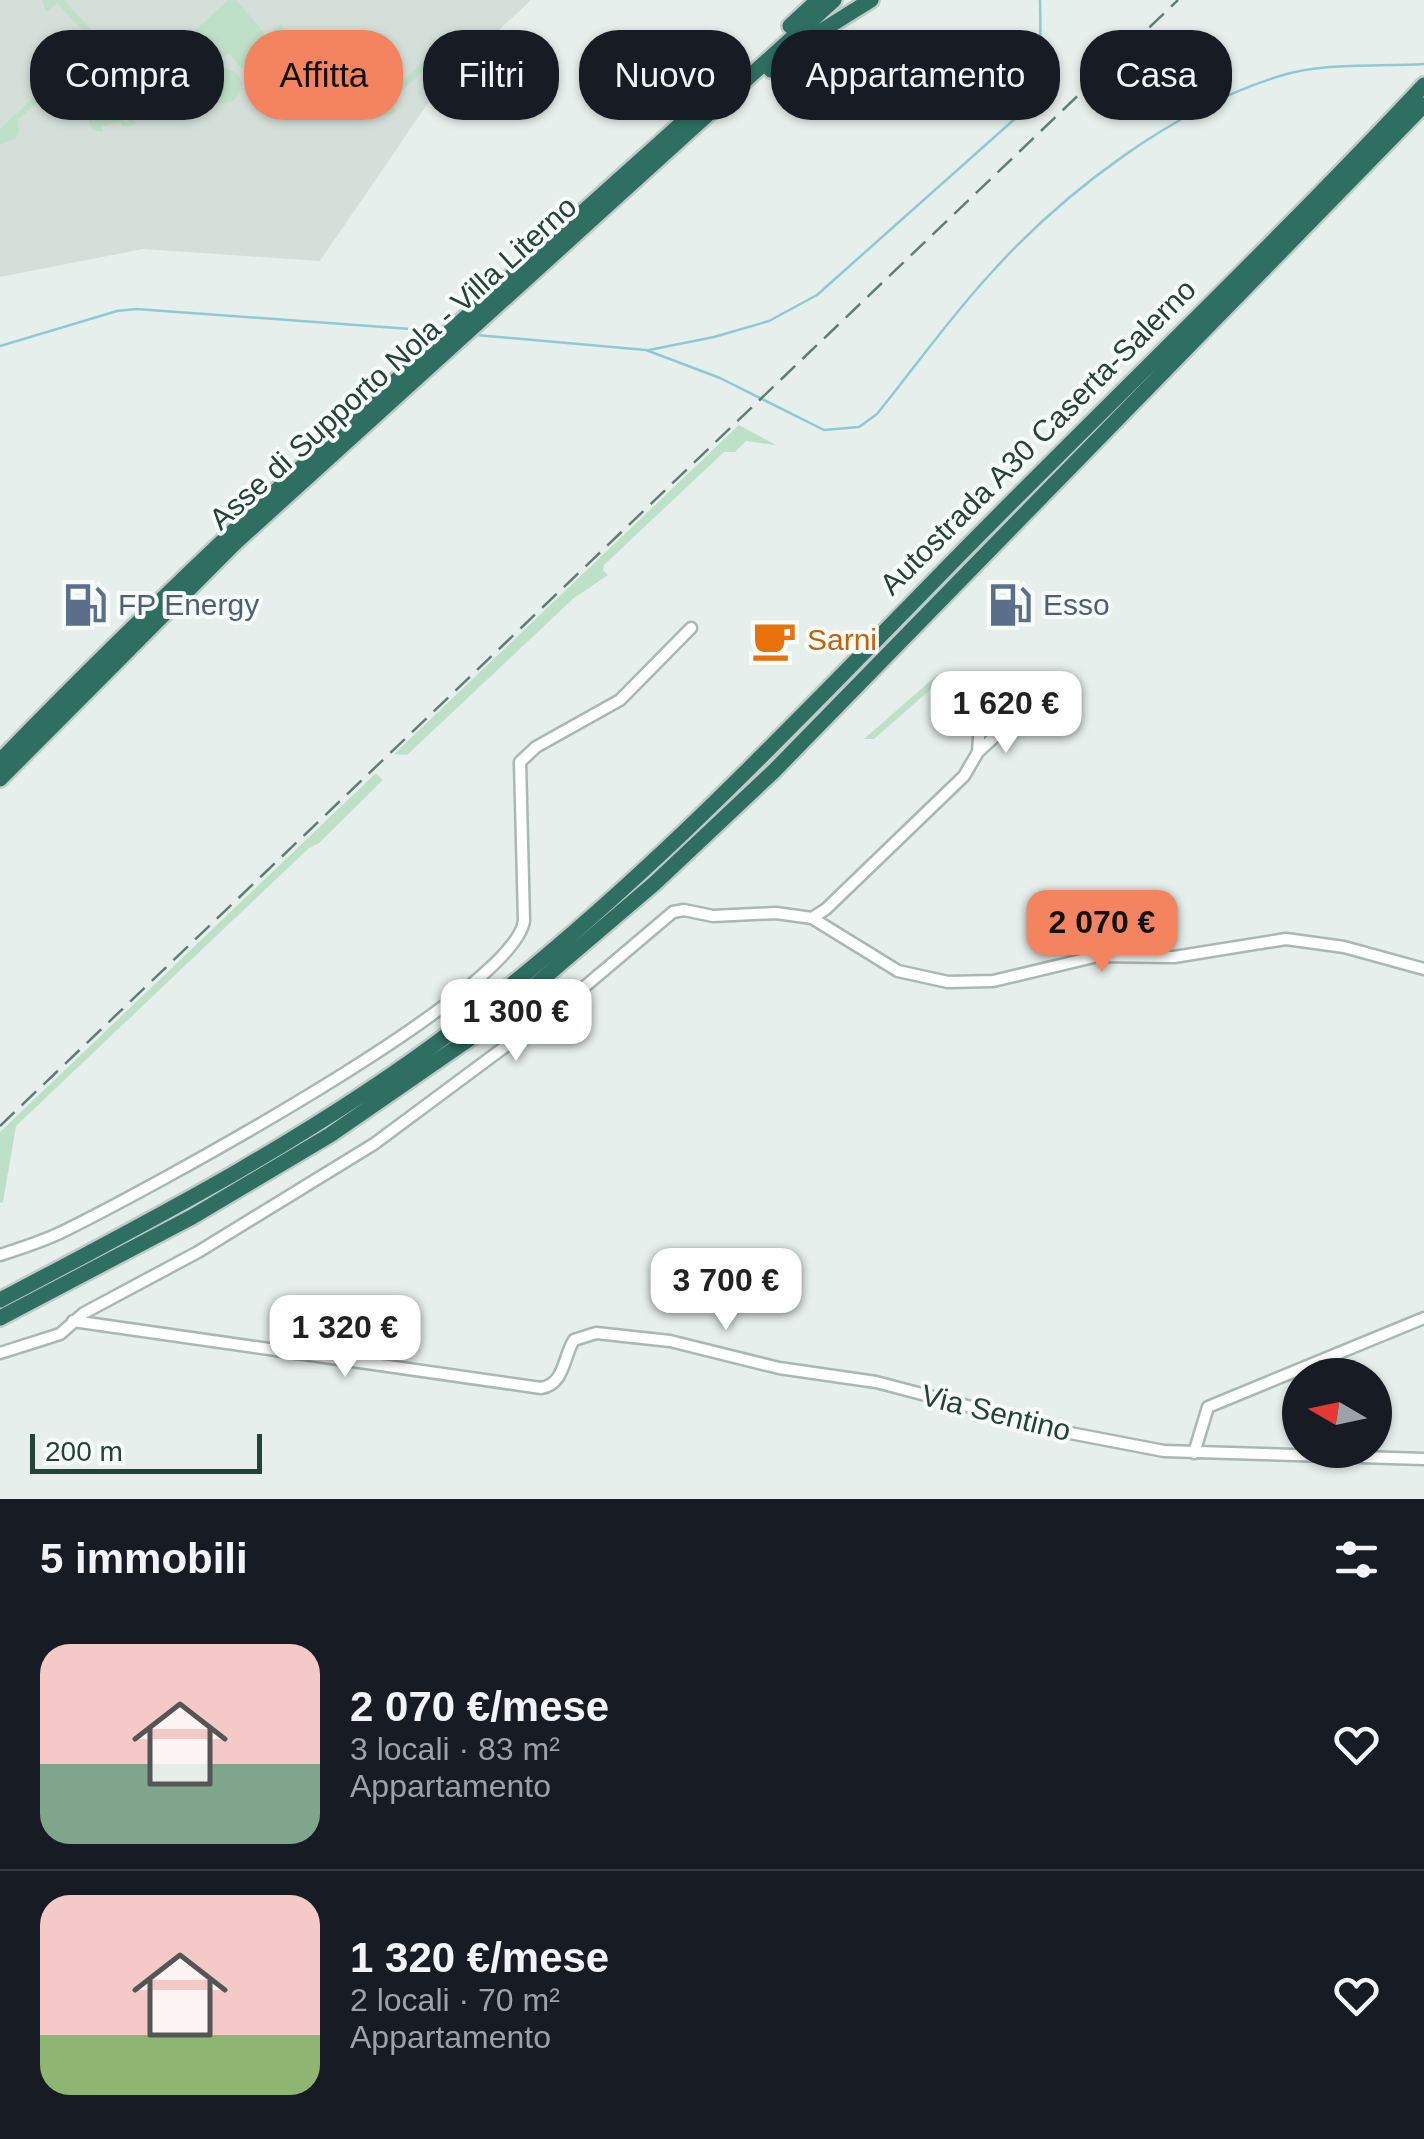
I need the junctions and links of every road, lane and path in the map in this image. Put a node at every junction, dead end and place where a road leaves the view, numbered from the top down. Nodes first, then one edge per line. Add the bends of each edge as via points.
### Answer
1 (818, 0) edge
2 (834, 0) edge
3 (871, 0) edge
4 (1424, 85) edge
5 (1424, 106) edge
6 (598, 213) junction
7 (498, 296) junction
8 (417, 369) junction
9 (691, 628) dead end
10 (1033, 680) dead end
11 (981, 708) dead end
12 (978, 752) junction
13 (0, 761) edge
14 (0, 779) edge
15 (812, 918) junction
16 (1424, 969) edge
17 (0, 1255) edge
18 (0, 1300) edge
19 (0, 1318) edge
20 (1424, 1318) edge
21 (74, 1322) junction
22 (0, 1354) edge
23 (1194, 1453) junction
24 (1424, 1459) edge

1 - 7 highway, Asse di Supporto Nola - Villa Literno
2 - 6 highway, Asse di Supporto Nola - Villa Literno
3 - 6 highway via 788,56
4 - 18 highway, Autostrada A30 Caserta-Salerno via 746,772 593,915 455,1029 320,1122 186,1203
5 - 19 highway, Autostrada A30 Caserta-Salerno via 774,771 556,968 485,1028 330,1135
6 - 7 highway, Asse di Supporto Nola - Villa Literno
7 - 8 highway, Asse di Supporto Nola - Villa Literno
8 - 13 highway, Asse di Supporto Nola - Villa Literno via 105,652
8 - 14 highway, Asse di Supporto Nola - Villa Literno
9 - 17 street via 620,700 520,762 524,921 514,944 400,1036 299,1102 64,1230
10 - 12 street via 1039,691 1029,705
11 - 12 street
12 - 15 street via 964,776
15 - 16 street via 898,971 948,982 993,981 1098,956 1174,958 1286,938
15 - 21 street via 673,912 576,994 374,1144
20 - 23 street via 1208,1406
21 - 22 street via 60,1334
21 - 23 street, Via Sentino via 541,1388 560,1376 574,1340 596,1333 660,1340 880,1383 1070,1433
23 - 24 street, Via Sentino

